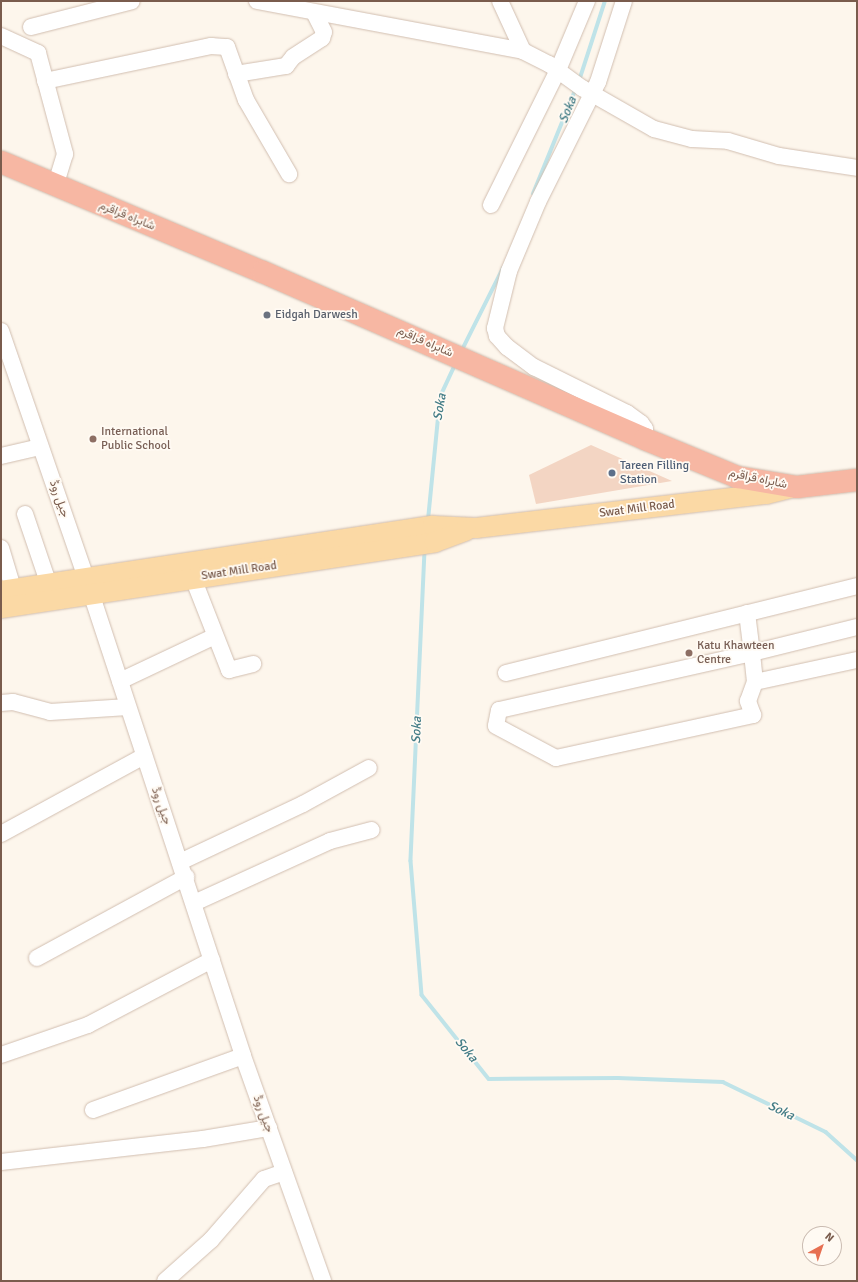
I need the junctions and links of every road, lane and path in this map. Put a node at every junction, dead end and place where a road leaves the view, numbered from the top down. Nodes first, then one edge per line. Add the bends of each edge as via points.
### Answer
1 (132, 1) edge
2 (257, 1) edge
3 (500, 1) edge
4 (587, 1) edge
5 (624, 1) edge
6 (307, 8) edge
7 (32, 27) dead end
8 (1, 36) edge
9 (523, 51) junction
10 (236, 74) junction
11 (562, 74) junction
12 (45, 81) junction
13 (587, 89) junction
14 (1, 162) edge
15 (857, 168) edge
16 (289, 174) dead end
17 (55, 187) junction
18 (491, 205) dead end
19 (1, 331) edge
20 (645, 439) junction
21 (40, 447) junction
22 (1, 456) edge
23 (857, 480) edge
24 (797, 487) junction
25 (25, 514) dead end
26 (386, 541) junction
27 (1, 548) edge
28 (193, 578) junction
29 (48, 582) junction
30 (88, 585) junction
31 (857, 586) edge
32 (7, 590) edge
33 (1, 608) edge
34 (747, 613) junction
35 (857, 627) edge
36 (215, 636) junction
37 (752, 653) junction
38 (857, 660) edge
39 (253, 664) dead end
40 (506, 672) dead end
41 (120, 681) junction
42 (755, 682) junction
43 (1, 703) edge
44 (128, 707) junction
45 (144, 756) junction
46 (369, 768) dead end
47 (372, 830) dead end
48 (1, 834) edge
49 (183, 870) junction
50 (194, 903) junction
51 (37, 958) dead end
52 (212, 960) junction
53 (1, 1055) edge
54 (243, 1056) junction
55 (93, 1110) dead end
56 (269, 1128) junction
57 (1, 1162) edge
58 (284, 1172) junction
59 (164, 1281) edge
60 (323, 1281) edge

1 - 7 street
2 - 6 street
3 - 9 street
4 - 11 street
5 - 13 street via 598,82
6 - 9 street
6 - 10 street via 324,32 322,38 293,57 286,66
8 - 12 street via 38,53
9 - 11 street
10 - 12 street via 231,51 220,45
10 - 16 street via 246,100
11 - 13 street
11 - 18 street
12 - 17 street via 65,154
13 - 15 street via 654,129 692,139 728,141 779,156
13 - 20 street via 509,271 495,328 497,336 507,347 534,367 628,412 645,429
14 - 17 highway, شاہراہ قراقرم
17 - 20 highway, شاہراہ قراقرم via 263,272
19 - 21 street, جیل روڈ
20 - 24 highway, شاہراہ قراقرم via 737,477
21 - 22 street
21 - 30 street, جیل روڈ
23 - 24 highway, شاہراہ قراقرم
24 - 26 main road, Swat Mill Road via 766,494 476,528 435,542
25 - 29 street
26 - 28 main road, Swat Mill Road
26 - 30 main road, Swat Mill Road
27 - 32 street
28 - 30 main road, Swat Mill Road
28 - 36 street
29 - 30 main road, Swat Mill Road
29 - 32 main road, Swat Mill Road
30 - 33 main road, Swat Mill Road
30 - 41 street, جیل روڈ
31 - 34 street
34 - 37 street
34 - 40 street
35 - 37 street
36 - 39 street via 229,670
36 - 41 street
37 - 42 street
37 - 42 street via 499,710 496,726 556,758 753,715 748,701
38 - 42 street
41 - 44 street, جیل روڈ
43 - 44 street via 13,702 50,712
44 - 45 street, جیل روڈ
45 - 48 street
45 - 49 street, جیل روڈ
46 - 49 street
47 - 50 street via 330,841
49 - 50 street, جیل روڈ
49 - 51 street
50 - 52 street, جیل روڈ
52 - 53 street via 88,1025
52 - 54 street, جیل روڈ
54 - 55 street
54 - 56 street, جیل روڈ
56 - 57 street via 203,1139
56 - 58 street, جیل روڈ
58 - 59 street via 264,1179 211,1240
58 - 60 street, جیل روڈ

